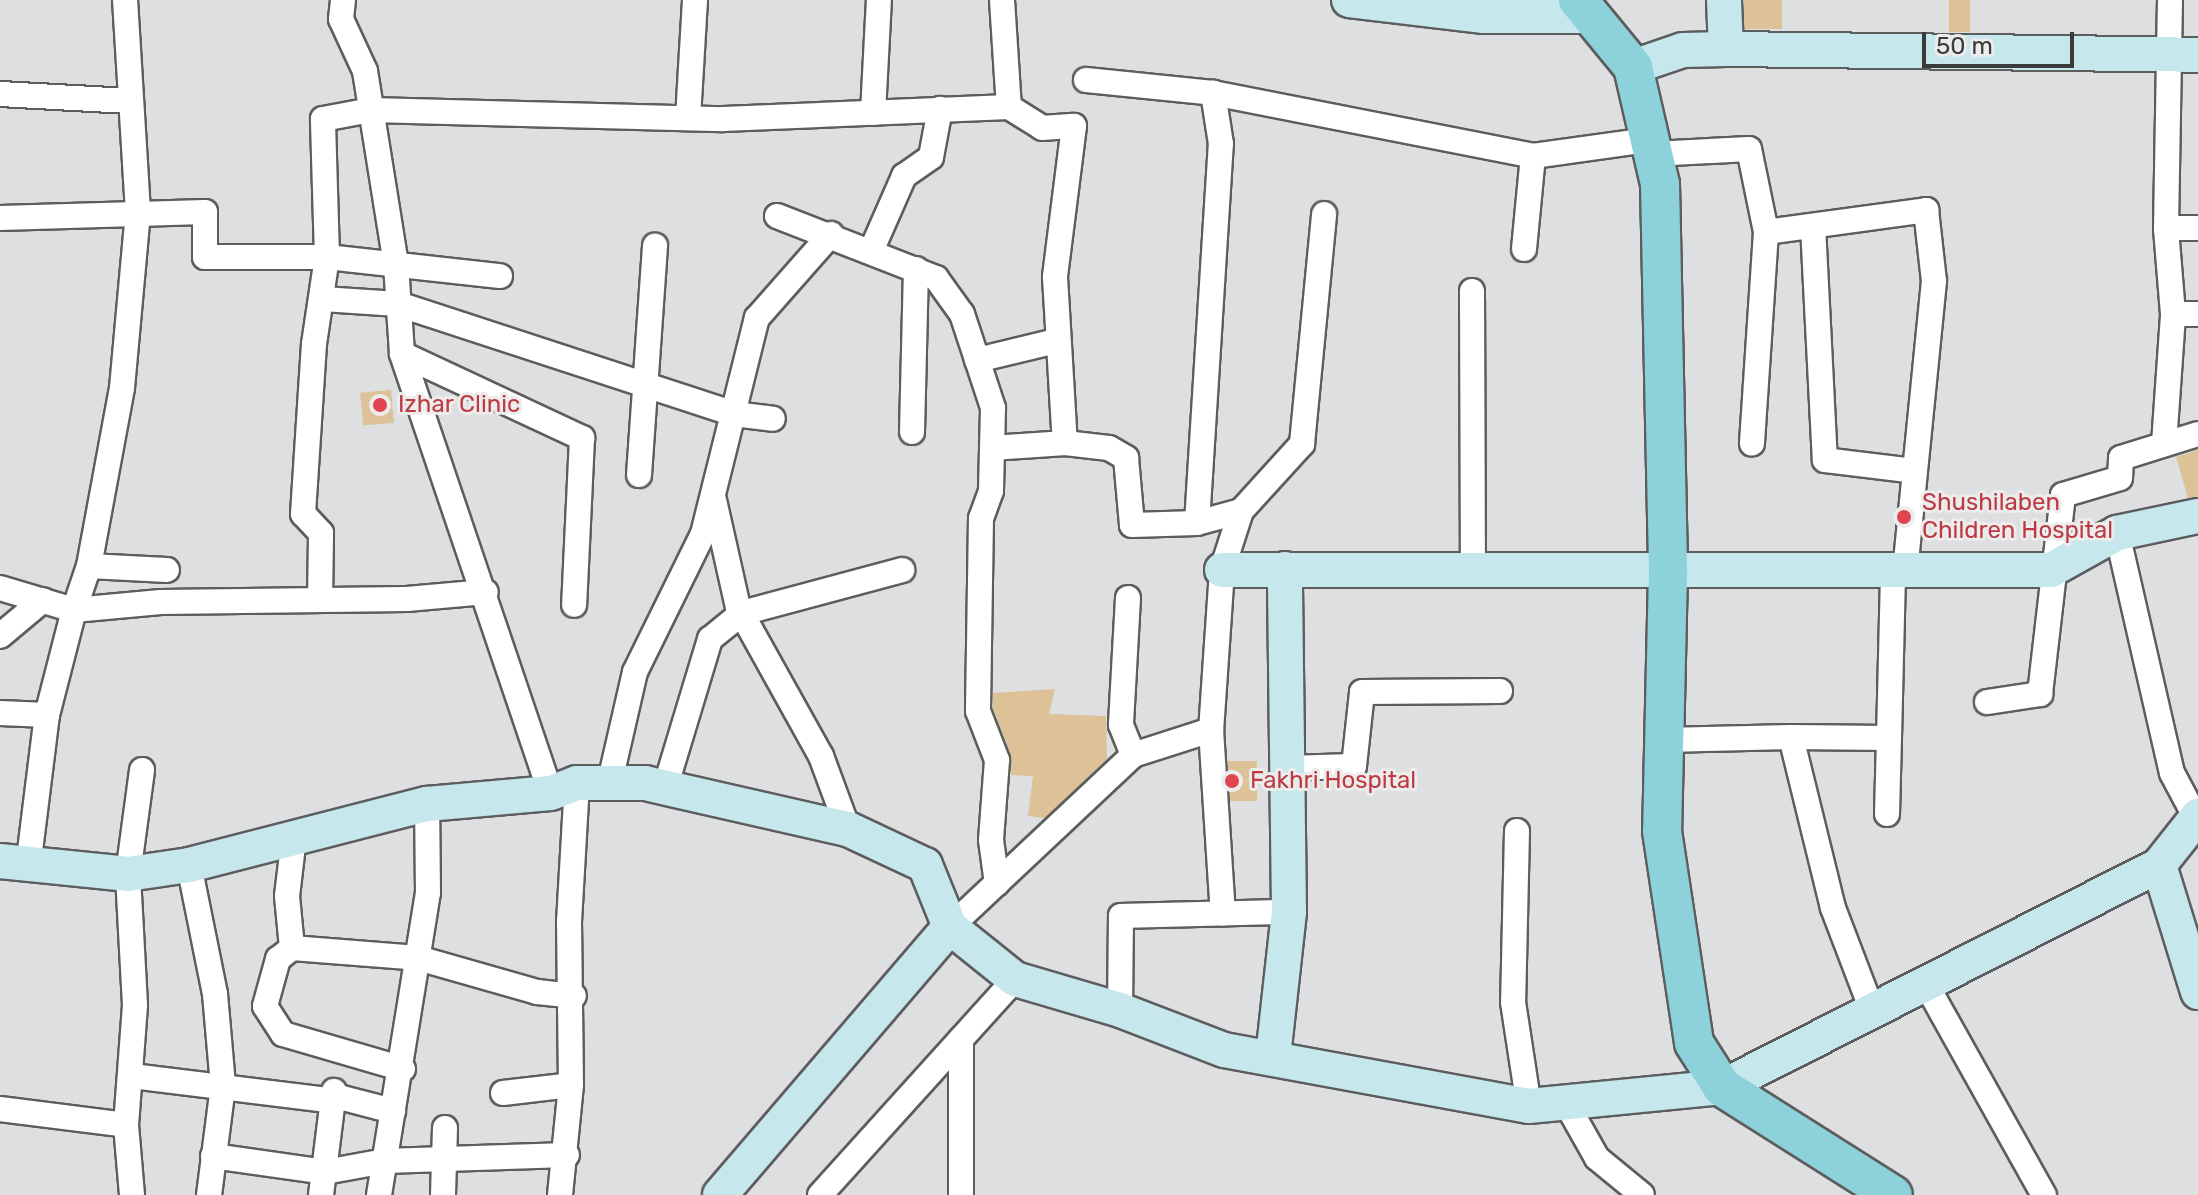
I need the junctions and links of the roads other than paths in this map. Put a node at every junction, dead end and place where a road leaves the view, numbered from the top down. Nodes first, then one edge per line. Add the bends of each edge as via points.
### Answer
1 (125, 0) edge
2 (343, 0) edge
3 (695, 0) edge
4 (879, 0) edge
5 (1002, 0) edge
6 (1349, 0) edge
7 (1724, 0) edge
8 (2170, 0) edge
9 (1583, 8) edge
10 (1726, 49) junction
11 (2183, 54) edge
12 (1633, 67) junction
13 (1086, 80) dead end
14 (1213, 93) junction
15 (0, 94) edge
16 (131, 101) junction
17 (1009, 107) junction
18 (940, 109) junction
19 (371, 110) junction
20 (873, 113) junction
21 (688, 118) junction
22 (1651, 147) junction
23 (1533, 156) junction
24 (138, 212) junction
25 (1324, 214) dead end
26 (777, 216) dead end
27 (0, 218) edge
28 (1813, 226) junction
29 (2166, 228) junction
30 (2198, 228) edge
31 (1766, 232) junction
32 (831, 234) junction
33 (655, 246) dead end
34 (872, 249) junction
35 (1524, 249) dead end
36 (327, 257) junction
37 (396, 265) junction
38 (916, 269) junction
39 (500, 276) dead end
40 (1472, 291) dead end
41 (323, 299) junction
42 (398, 304) junction
43 (2173, 314) junction
44 (2198, 314) edge
45 (1056, 341) junction
46 (402, 354) junction
47 (977, 360) junction
48 (648, 386) junction
49 (734, 414) junction
50 (773, 419) dead end
51 (912, 432) dead end
52 (2198, 434) edge
53 (1065, 443) junction
54 (1752, 444) dead end
55 (2164, 444) junction
56 (992, 448) junction
57 (1914, 471) junction
58 (639, 475) dead end
59 (713, 495) junction
60 (1241, 511) junction
61 (2198, 516) edge
62 (1197, 523) junction
63 (2117, 533) junction
64 (89, 566) junction
65 (1473, 566) junction
66 (1285, 569) junction
67 (1899, 569) junction
68 (167, 570) dead end
69 (902, 570) dead end
70 (1222, 570) junction
71 (2051, 570) junction
72 (1668, 572) junction
73 (0, 588) edge
74 (486, 592) junction
75 (1128, 598) dead end
76 (43, 600) junction
77 (320, 600) junction
78 (574, 605) dead end
79 (74, 610) junction
80 (742, 613) junction
81 (0, 636) edge
82 (1500, 691) dead end
83 (1987, 702) dead end
84 (0, 713) edge
85 (47, 715) junction
86 (1211, 730) junction
87 (1791, 737) junction
88 (1889, 738) junction
89 (1664, 740) junction
90 (1133, 755) junction
91 (1286, 768) junction
92 (142, 770) dead end
93 (579, 785) junction
94 (665, 788) junction
95 (427, 804) junction
96 (1887, 814) dead end
97 (2197, 817) edge
98 (848, 829) junction
99 (1517, 831) dead end
100 (294, 837) junction
101 (14, 864) edge
102 (189, 865) junction
103 (2159, 865) junction
104 (128, 874) junction
105 (997, 884) junction
106 (1289, 912) junction
107 (1223, 914) junction
108 (950, 927) junction
109 (292, 948) junction
110 (418, 958) junction
111 (1015, 979) junction
112 (1927, 986) junction
113 (2198, 992) edge
114 (574, 996) junction
115 (1120, 1010) junction
116 (1873, 1013) junction
117 (961, 1039) junction
118 (1273, 1057) junction
119 (403, 1069) junction
120 (132, 1076) junction
121 (571, 1085) junction
122 (223, 1086) junction
123 (1722, 1087) junction
124 (503, 1093) dead end
125 (334, 1096) junction
126 (1566, 1103) junction
127 (1529, 1106) junction
128 (0, 1109) edge
129 (393, 1111) junction
130 (126, 1125) junction
131 (445, 1128) dead end
132 (567, 1155) junction
133 (213, 1156) junction
134 (444, 1159) junction
135 (385, 1161) junction
136 (323, 1183) edge
137 (838, 1185) edge
138 (132, 1195) edge
139 (209, 1195) edge
140 (379, 1195) edge
141 (443, 1195) edge
142 (560, 1195) edge
143 (720, 1195) edge
144 (820, 1195) edge
145 (961, 1195) edge
146 (1642, 1195) edge
147 (1893, 1195) edge
148 (2044, 1195) edge

1 - 16 street
2 - 19 street via 341,19 365,71
3 - 21 street
4 - 20 street
5 - 17 street
6 - 9 street via 1484,16
7 - 10 street
8 - 11 street
9 - 12 main road
10 - 11 street
10 - 12 street via 1683,50
11 - 29 street
12 - 22 main road
13 - 14 street
14 - 23 street
14 - 62 street via 1221,144
15 - 16 street
16 - 24 street
17 - 18 street
17 - 45 street via 1042,128 1074,126 1055,277
18 - 20 street
18 - 34 street via 931,157 904,176
19 - 21 street
19 - 36 street via 323,119
19 - 37 street
20 - 21 street
22 - 23 street
22 - 31 street via 1749,149
22 - 72 main road via 1660,184
23 - 35 street
24 - 27 street
24 - 36 street via 205,212 205,257
24 - 64 street via 122,388
25 - 60 street via 1302,444
26 - 32 street
28 - 31 street
28 - 57 street via 1825,460
28 - 57 street via 1926,210 1934,281
29 - 30 street
29 - 43 street
31 - 54 street
32 - 34 street
32 - 49 street via 757,318
33 - 48 street
34 - 38 street
36 - 37 street
36 - 41 street
37 - 39 street
37 - 42 street
38 - 47 street via 936,278 962,314
38 - 51 street
40 - 65 street
41 - 42 street
41 - 77 street via 314,344 303,514 321,533
42 - 46 street
42 - 48 street
43 - 44 street
43 - 55 street
45 - 47 street
45 - 53 street
46 - 74 street
46 - 78 street via 582,438
47 - 56 street via 993,408
48 - 49 street
48 - 58 street
49 - 50 street
49 - 59 street
52 - 55 street
53 - 56 street
53 - 62 street via 1109,448 1126,458 1132,525
55 - 71 street via 2121,458 2120,478 2063,495
56 - 105 street via 991,491 981,518 978,711 997,760 991,840
57 - 67 street
59 - 80 street
59 - 93 street via 703,534
60 - 62 street
60 - 70 street
61 - 63 street
63 - 71 street
63 - 97 street via 2172,773
64 - 68 street
64 - 79 street
65 - 66 street
65 - 72 street
66 - 70 street
66 - 91 street
67 - 71 street
67 - 72 street via 1785,566
67 - 88 street
69 - 80 street
70 - 86 street
71 - 83 street via 2040,694
72 - 89 main road
73 - 76 street
74 - 77 street
74 - 93 street
75 - 90 street via 1121,725
76 - 79 street
76 - 81 street
77 - 79 street via 161,602
79 - 85 street
80 - 94 street via 710,639
80 - 98 street via 821,756
82 - 91 street via 1362,692 1354,766
84 - 85 street
85 - 101 street
86 - 90 street
86 - 107 street
87 - 88 street
87 - 89 street
87 - 116 street via 1833,908
88 - 96 street
89 - 123 main road via 1662,831 1694,1043
90 - 105 street
91 - 106 street
92 - 104 street
93 - 94 street
93 - 95 street
93 - 114 street via 569,922
94 - 98 street
95 - 100 street
95 - 110 street via 428,893
97 - 103 street
98 - 108 street via 925,865
99 - 127 street via 1513,1002
100 - 102 street
100 - 109 street via 287,896
101 - 104 street
102 - 104 street
102 - 122 street via 215,994
103 - 112 street
103 - 113 street
104 - 120 street via 135,1005
105 - 108 street
106 - 107 street
106 - 118 street
107 - 115 street via 1121,916
108 - 111 street
108 - 143 street
109 - 110 street
109 - 119 street via 278,959 265,1006 283,1034
110 - 114 street via 537,992
110 - 119 street
111 - 115 street
111 - 117 street
112 - 116 street
112 - 148 street
114 - 121 street
115 - 118 street via 1224,1050
116 - 123 street
117 - 137 street
117 - 145 street
118 - 127 street
119 - 129 street
120 - 122 street
120 - 130 street
121 - 124 street
121 - 132 street
122 - 125 street
122 - 133 street
123 - 126 street
123 - 147 main road
125 - 129 street
125 - 136 street
126 - 127 street
126 - 146 street via 1597,1158
128 - 130 street
129 - 135 street
130 - 138 street
131 - 134 street
132 - 134 street
132 - 142 street
133 - 136 street
133 - 139 street
134 - 135 street
134 - 141 street
135 - 136 street
135 - 140 street
137 - 144 street

